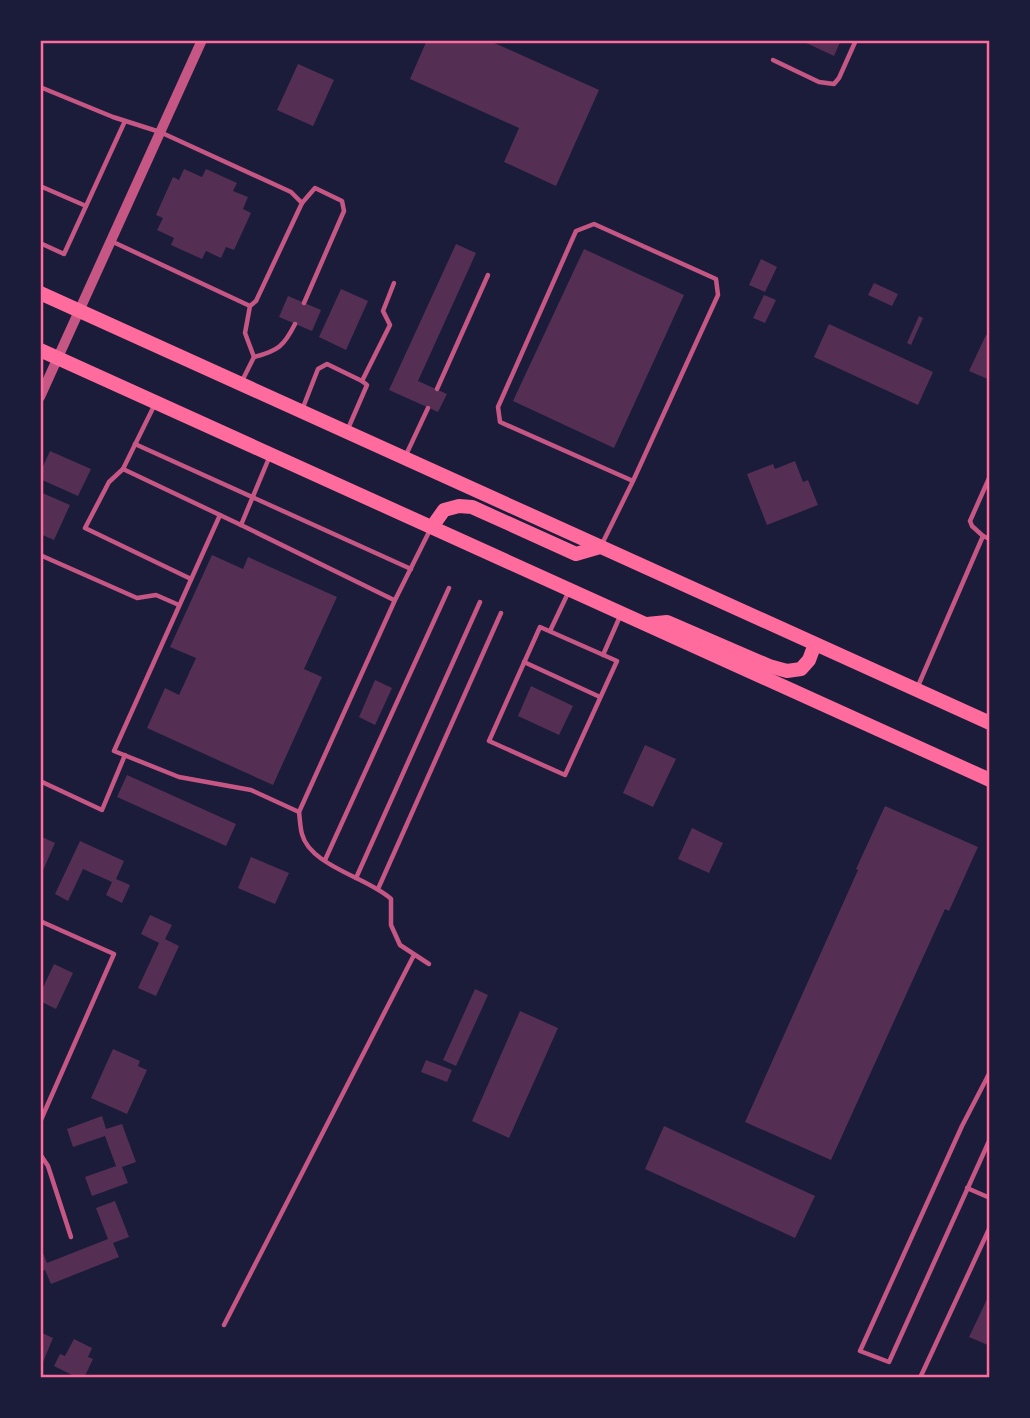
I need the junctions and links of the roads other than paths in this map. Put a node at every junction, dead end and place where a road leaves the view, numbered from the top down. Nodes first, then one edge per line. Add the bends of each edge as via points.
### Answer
1 (202, 40) edge
2 (856, 40) edge
3 (773, 60) dead end
4 (40, 87) edge
5 (125, 121) junction
6 (160, 132) junction
7 (40, 186) edge
8 (302, 203) junction
9 (86, 206) junction
10 (110, 241) junction
11 (40, 243) edge
12 (488, 275) dead end
13 (394, 283) dead end
14 (40, 293) edge
15 (304, 303) dead end
16 (250, 306) junction
17 (79, 311) junction
18 (295, 324) dead end
19 (40, 350) edge
20 (254, 357) junction
21 (58, 358) junction
22 (362, 381) junction
23 (241, 384) junction
24 (437, 389) dead end
25 (40, 397) edge
26 (156, 402) junction
27 (428, 408) dead end
28 (302, 411) junction
29 (347, 432) junction
30 (135, 444) junction
31 (271, 454) junction
32 (404, 458) junction
33 (123, 469) junction
34 (990, 476) edge
35 (633, 481) junction
36 (253, 498) junction
37 (220, 516) junction
38 (241, 525) junction
39 (432, 527) junction
40 (983, 536) junction
41 (990, 539) edge
42 (600, 547) junction
43 (40, 555) edge
44 (411, 569) junction
45 (191, 579) junction
46 (449, 588) dead end
47 (569, 590) junction
48 (395, 600) junction
49 (480, 602) dead end
50 (179, 605) junction
51 (501, 613) dead end
52 (621, 613) junction
53 (645, 624) junction
54 (550, 631) junction
55 (816, 644) junction
56 (603, 655) junction
57 (524, 662) junction
58 (916, 690) junction
59 (600, 697) junction
60 (990, 723) edge
61 (125, 755) junction
62 (990, 780) edge
63 (40, 781) edge
64 (299, 812) junction
65 (325, 860) junction
66 (356, 878) junction
67 (378, 889) junction
68 (40, 921) edge
69 (414, 955) junction
70 (429, 964) dead end
71 (990, 1072) edge
72 (40, 1122) edge
73 (990, 1139) edge
74 (40, 1154) edge
75 (967, 1188) junction
76 (990, 1198) edge
77 (990, 1227) edge
78 (71, 1237) dead end
79 (224, 1325) dead end
80 (920, 1378) edge

1 - 6 street
2 - 3 lane via 834,84 819,82
4 - 5 lane
5 - 6 lane
5 - 9 lane
6 - 8 lane via 290,192
6 - 10 street
7 - 9 lane
8 - 15 lane via 315,188 342,201 344,211
8 - 16 lane via 256,302
9 - 11 lane via 64,254
10 - 16 lane
10 - 17 street
12 - 24 lane
13 - 22 lane via 383,311 390,325
14 - 17 highway
16 - 20 lane via 245,333
17 - 21 street
17 - 23 highway
18 - 20 lane via 286,344
19 - 21 highway
20 - 23 lane
21 - 25 street
21 - 26 highway
22 - 28 lane via 327,364 318,369
22 - 29 lane via 367,385
23 - 28 highway
26 - 30 lane
26 - 31 highway
27 - 32 lane
28 - 29 highway
29 - 32 highway
30 - 33 lane
30 - 36 lane
31 - 36 lane
31 - 39 highway
32 - 42 highway
33 - 37 lane
33 - 45 lane via 109,482 85,528
34 - 40 lane via 970,520
35 - 35 lane via 718,295 716,279 594,224 576,231 498,407 500,422
35 - 42 lane
36 - 38 lane
36 - 44 lane
37 - 38 lane
37 - 45 lane
38 - 48 lane
39 - 42 highway via 444,510 472,507 576,554
39 - 44 lane
39 - 47 highway
40 - 41 lane
40 - 58 lane
42 - 55 highway
43 - 50 lane via 137,598 156,595
44 - 48 lane
45 - 50 lane
46 - 65 lane
47 - 52 highway
47 - 54 lane
48 - 64 lane
49 - 66 lane
50 - 61 lane via 114,751
51 - 67 lane
52 - 53 highway
52 - 56 lane
53 - 55 highway via 667,622 787,671 801,669
53 - 62 highway
54 - 56 lane
54 - 57 lane via 540,627
55 - 58 highway
56 - 59 lane via 617,661
57 - 59 lane
57 - 59 lane via 489,741 501,747 565,775
58 - 60 highway
61 - 63 lane via 102,810
61 - 64 lane via 179,776 251,790
64 - 65 lane via 302,837 312,852
65 - 66 lane
66 - 67 lane
67 - 69 lane via 391,899 391,925 400,945
68 - 72 lane via 114,954
69 - 70 lane
69 - 79 lane
71 - 75 lane via 860,1351 889,1363
73 - 75 lane
74 - 78 lane
75 - 76 lane
77 - 80 lane

